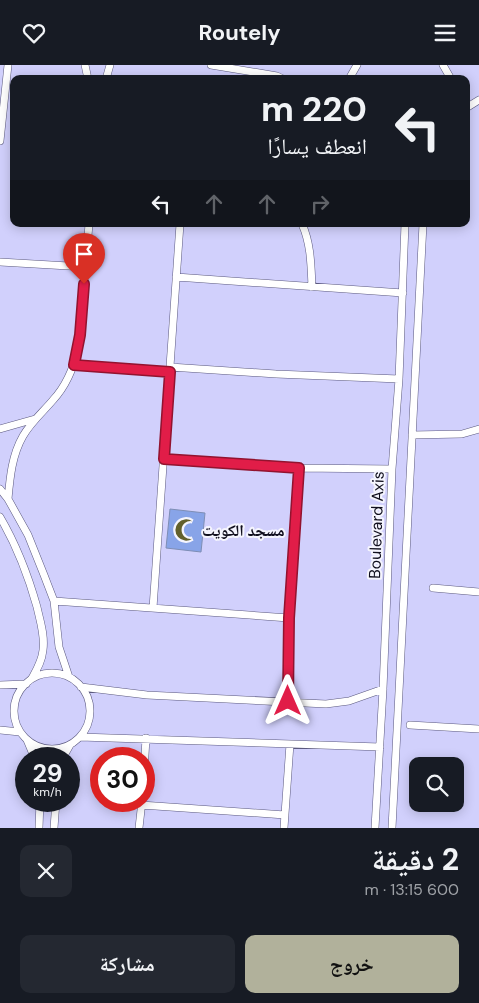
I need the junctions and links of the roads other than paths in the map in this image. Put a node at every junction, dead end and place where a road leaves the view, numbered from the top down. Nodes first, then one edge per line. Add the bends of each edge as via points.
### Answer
1 (8, 65) edge
2 (211, 65) edge
3 (271, 75) edge
4 (0, 141) edge
5 (89, 227) edge
6 (180, 227) edge
7 (303, 227) edge
8 (405, 227) edge
9 (423, 227) edge
10 (0, 262) edge
11 (86, 267) junction
12 (176, 277) junction
13 (312, 287) junction
14 (402, 293) junction
15 (74, 365) junction
16 (170, 369) junction
17 (399, 379) junction
18 (35, 419) junction
19 (0, 429) edge
20 (479, 429) edge
21 (412, 435) junction
22 (164, 459) junction
23 (299, 468) junction
24 (392, 469) junction
25 (0, 489) edge
26 (8, 499) junction
27 (0, 517) edge
28 (433, 588) dead end
29 (479, 592) edge
30 (54, 601) junction
31 (153, 608) junction
32 (289, 618) junction
33 (69, 677) junction
34 (28, 682) junction
35 (0, 685) edge
36 (81, 687) junction
37 (383, 689) junction
38 (288, 701) junction
39 (410, 725) dead end
40 (0, 729) edge
41 (479, 729) edge
42 (20, 732) junction
43 (80, 737) junction
44 (146, 738) junction
45 (27, 739) junction
46 (290, 744) junction
47 (70, 745) joint
48 (30, 747) edge
49 (145, 747) edge
50 (380, 747) junction
51 (155, 804) edge
52 (40, 812) edge
53 (55, 812) edge
54 (141, 812) edge
55 (285, 815) junction
56 (39, 828) edge
57 (54, 828) edge
58 (140, 828) edge
59 (284, 828) edge
60 (374, 828) edge
61 (392, 828) edge

1 - 4 street
2 - 3 street
5 - 11 street
6 - 12 street
7 - 13 street via 311,256
8 - 14 street, Boulevard Axis
9 - 21 street, Boulevard Axis
10 - 11 street
11 - 15 street
12 - 13 street
12 - 16 street
13 - 14 street
14 - 17 street, Boulevard Axis
15 - 16 street
15 - 18 street via 55,399
16 - 17 street
16 - 22 street
17 - 24 street, Boulevard Axis
18 - 19 street
18 - 26 street via 15,456
20 - 21 street via 462,434
21 - 61 street, Boulevard Axis
22 - 23 street
22 - 31 street
23 - 24 street
23 - 32 street
24 - 37 street, Boulevard Axis
25 - 26 street
26 - 30 street via 28,535
27 - 34 street via 14,541 29,579 43,634 39,666
28 - 29 street
30 - 31 street
30 - 33 street via 59,647
31 - 32 street
32 - 38 street
33 - 34 street via 50,673
33 - 36 street
34 - 35 street
34 - 42 street via 15,702 14,712
36 - 38 street via 147,695
36 - 43 street via 90,707 86,728
37 - 38 street via 337,703
37 - 50 street, Boulevard Axis
39 - 41 street
40 - 42 street
42 - 45 street
43 - 44 street
43 - 47 street
44 - 46 street
44 - 49 street
45 - 47 street via 43,748
45 - 48 street
46 - 50 street
46 - 55 street
50 - 60 street, Boulevard Axis
51 - 55 street
52 - 56 street
53 - 57 street
54 - 58 street
55 - 59 street

